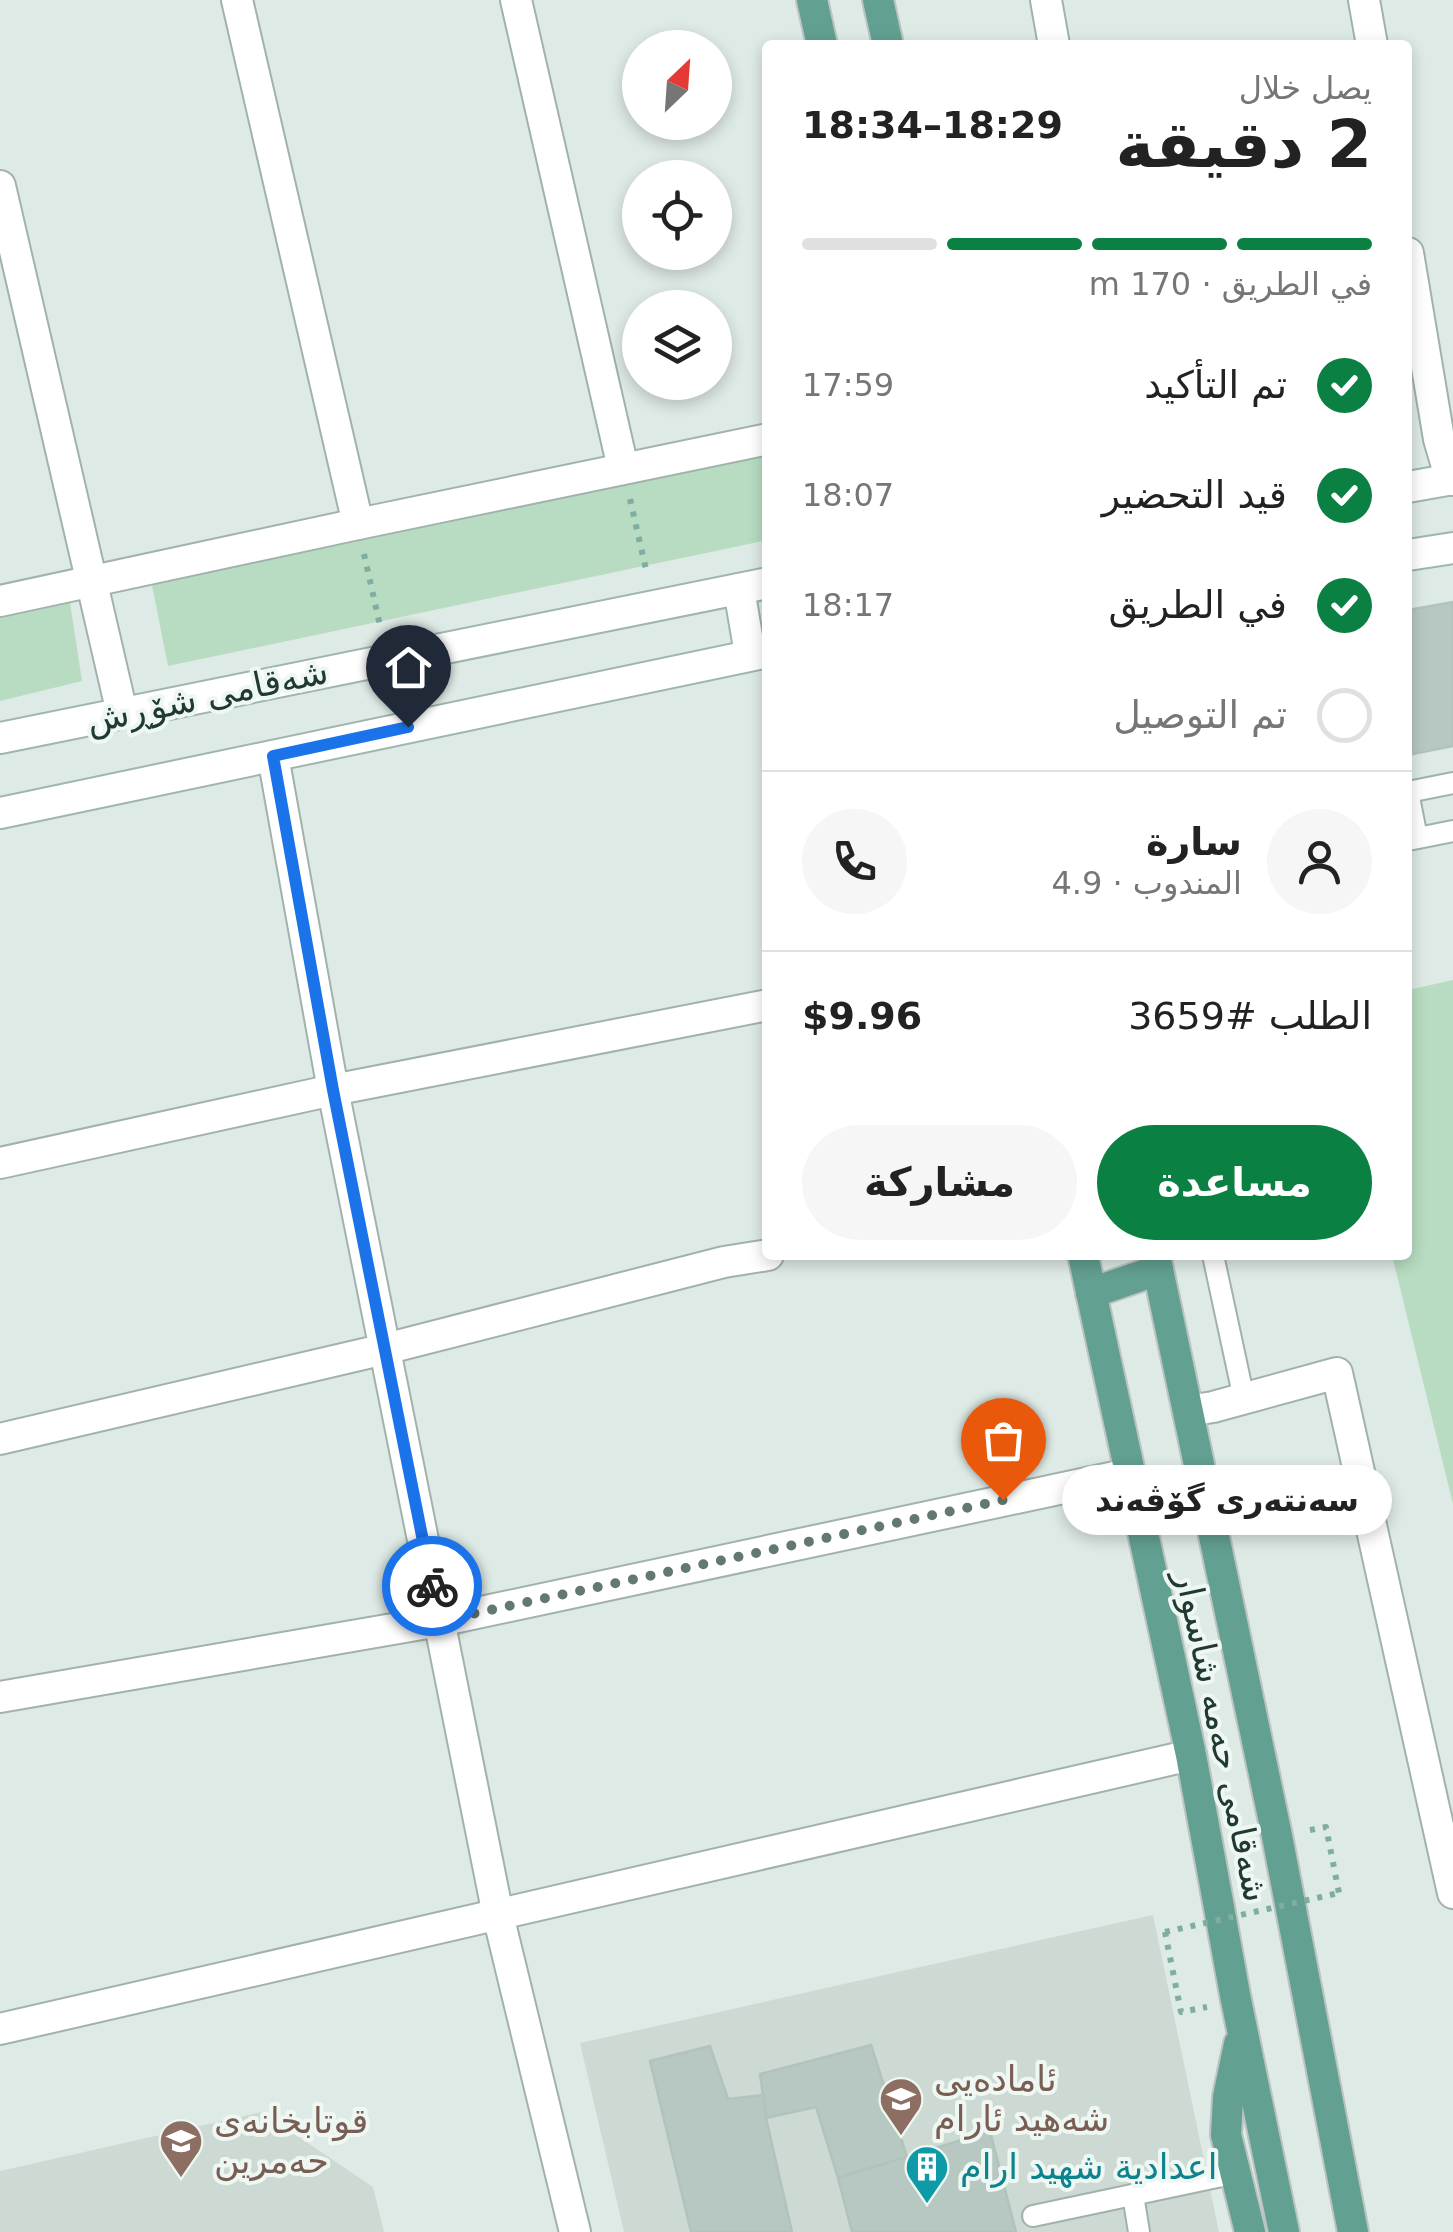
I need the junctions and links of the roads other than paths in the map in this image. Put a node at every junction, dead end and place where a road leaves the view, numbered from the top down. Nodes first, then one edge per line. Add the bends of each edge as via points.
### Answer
1 (237, 0) edge
2 (516, 0) edge
3 (812, 0) edge
4 (878, 0) edge
5 (1046, 0) edge
6 (1364, 0) edge
7 (821, 40) edge
8 (887, 40) edge
9 (1053, 40) edge
10 (1371, 40) edge
11 (0, 186) edge
12 (1412, 276) edge
13 (762, 440) edge
14 (623, 468) junction
15 (1452, 480) edge
16 (1412, 486) edge
17 (358, 524) junction
18 (1453, 548) edge
19 (1412, 554) edge
20 (93, 582) junction
21 (754, 586) edge
22 (0, 601) edge
23 (759, 653) edge
24 (122, 713) junction
25 (0, 738) edge
26 (273, 756) junction
27 (1453, 782) edge
28 (1412, 791) edge
29 (0, 813) edge
30 (1453, 830) edge
31 (1412, 839) edge
32 (762, 1006) edge
33 (333, 1090) junction
34 (0, 1163) edge
35 (762, 1256) edge
36 (1085, 1260) edge
37 (1214, 1260) edge
38 (1157, 1263) edge
39 (1091, 1293) junction
40 (385, 1350) junction
41 (1244, 1399) junction
42 (1188, 1411) junction
43 (0, 1439) edge
44 (1129, 1474) junction
45 (439, 1621) junction
46 (0, 1697) edge
47 (1191, 1755) junction
48 (1453, 1892) edge
49 (498, 1915) junction
50 (1242, 2026) junction
51 (0, 2029) edge
52 (1236, 2173) junction
53 (1132, 2195) junction
54 (1033, 2216) dead end
55 (575, 2232) edge
56 (1139, 2232) edge
57 (1250, 2232) edge
58 (1284, 2232) edge
59 (1354, 2232) edge

1 - 17 street
2 - 14 street
3 - 7 main road
4 - 8 main road
5 - 9 street
6 - 10 street
11 - 20 street
12 - 15 street
13 - 14 street
14 - 17 street
15 - 16 street
17 - 20 street
18 - 19 street
20 - 22 street
20 - 24 street
21 - 23 street
21 - 24 street, شەقامی شۆڕش
23 - 26 street, شەقامی شۆڕش
24 - 25 street, شەقامی شۆڕش
26 - 29 street, شەقامی شۆڕش
26 - 33 street
27 - 28 lane
30 - 31 lane
32 - 33 street
33 - 34 street
33 - 40 street
35 - 40 street
36 - 39 main road, شەقامی حەمە شاسوار
37 - 41 lane
38 - 39 main road
38 - 42 main road, شەقامی حەمە شاسوار
39 - 44 main road, شەقامی حەمە شاسوار
40 - 43 street
40 - 45 street
41 - 42 street
41 - 48 street via 1337,1374
42 - 59 main road, شەقامی حەمە شاسوار
44 - 45 street
44 - 47 main road, شەقامی حەمە شاسوار
45 - 46 street
45 - 49 street
47 - 49 street
47 - 50 main road, شەقامی حەمە شاسوار
49 - 51 street
49 - 55 street
50 - 52 main road via 1226,2135
50 - 58 main road, شەقامی حەمە شاسوار
52 - 53 lane
52 - 57 main road
53 - 54 lane
53 - 56 lane

